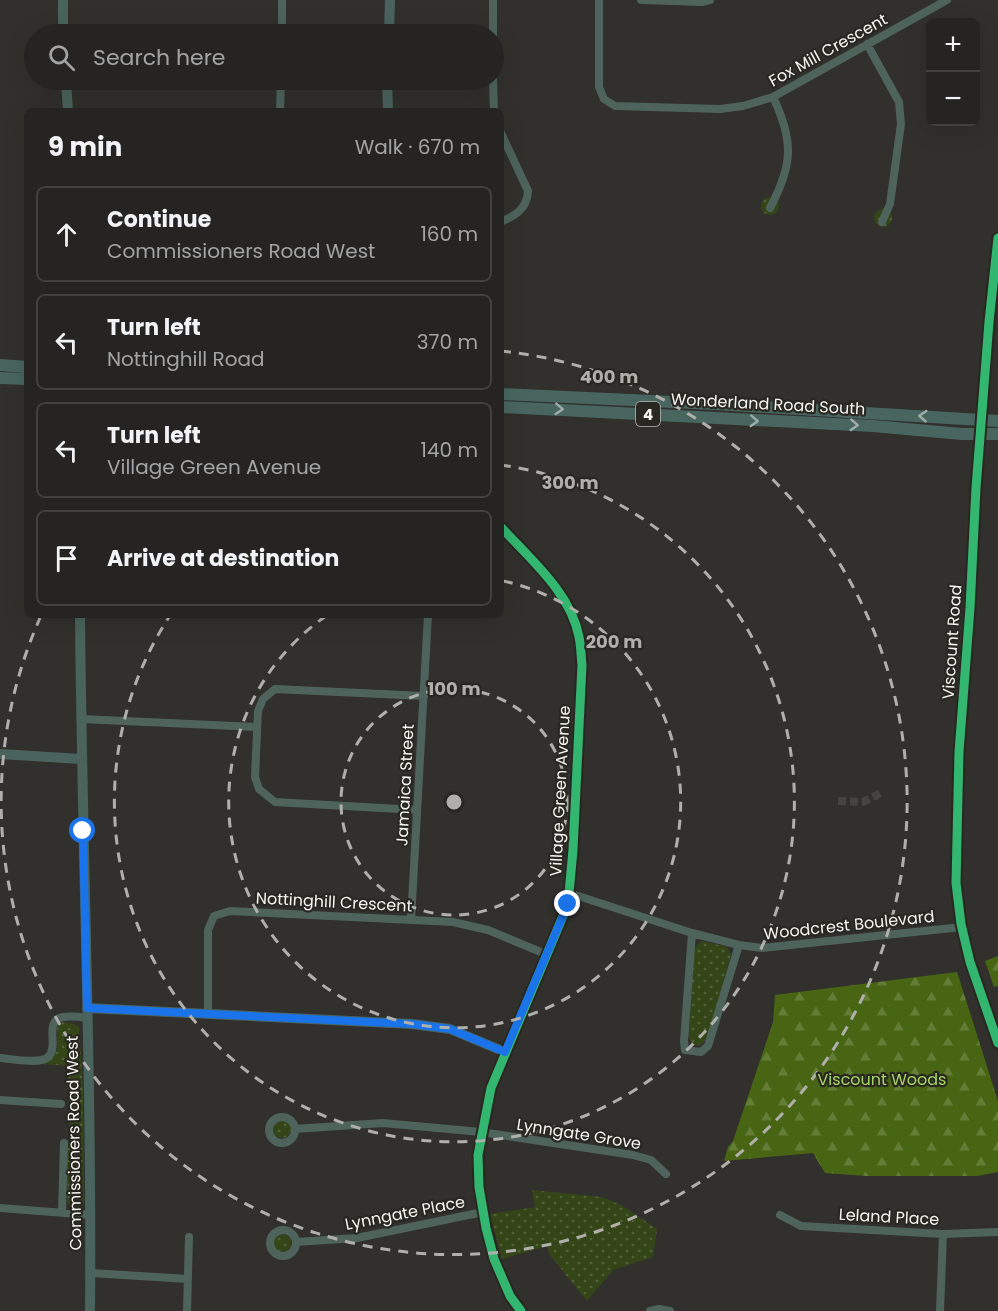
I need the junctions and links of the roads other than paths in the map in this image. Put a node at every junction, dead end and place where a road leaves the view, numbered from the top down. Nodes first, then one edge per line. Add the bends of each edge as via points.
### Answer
1 (63, 0) edge
2 (282, 0) edge
3 (390, 0) edge
4 (493, 0) edge
5 (599, 0) edge
6 (641, 0) edge
7 (710, 0) edge
8 (947, 0) edge
9 (63, 24) edge
10 (282, 24) edge
11 (389, 24) edge
12 (493, 24) edge
13 (867, 44) junction
14 (67, 90) edge
15 (280, 90) edge
16 (387, 90) edge
17 (493, 90) edge
18 (772, 97) junction
19 (68, 108) edge
20 (280, 108) edge
21 (388, 108) edge
22 (494, 108) edge
23 (504, 139) edge
24 (770, 208) dead end
25 (504, 220) edge
26 (882, 222) dead end
27 (998, 238) edge
28 (0, 365) edge
29 (24, 367) edge
30 (0, 378) edge
31 (24, 379) edge
32 (504, 394) edge
33 (504, 407) edge
34 (981, 420) junction
35 (998, 421) edge
36 (980, 434) junction
37 (998, 434) edge
38 (504, 530) edge
39 (80, 618) edge
40 (428, 618) edge
41 (424, 696) junction
42 (81, 719) junction
43 (257, 727) junction
44 (0, 754) edge
45 (81, 759) junction
46 (417, 810) junction
47 (569, 893) junction
48 (411, 920) junction
49 (962, 927) junction
50 (692, 933) junction
51 (739, 945) junction
52 (548, 955) junction
53 (87, 1013) junction
54 (208, 1014) junction
55 (998, 1043) edge
56 (505, 1052) junction
57 (0, 1058) edge
58 (0, 1100) edge
59 (61, 1104) dead end
60 (295, 1129) dead end
61 (481, 1132) junction
62 (64, 1143) dead end
63 (666, 1174) dead end
64 (0, 1208) edge
65 (62, 1212) junction
66 (483, 1212) junction
67 (91, 1215) junction
68 (780, 1215) dead end
69 (998, 1232) edge
70 (943, 1234) junction
71 (189, 1237) dead end
72 (296, 1242) dead end
73 (91, 1273) junction
74 (188, 1279) junction
75 (518, 1310) edge
76 (90, 1311) edge
77 (187, 1311) edge
78 (650, 1311) edge
79 (670, 1311) edge
80 (940, 1311) edge

1 - 9 street
2 - 10 street
3 - 11 street
4 - 12 street
5 - 18 street, Fox Mill Crescent via 599,87 604,99 615,105 720,109
6 - 7 street
8 - 13 street, Fox Mill Crescent
13 - 18 street, Fox Mill Crescent
13 - 26 street via 899,102 901,124 890,204
14 - 19 street
15 - 20 street
16 - 21 street
17 - 22 street
18 - 24 street via 784,120 789,143 786,171
23 - 25 street via 528,191 528,201 522,210
27 - 34 street, Viscount Road
28 - 29 main road
30 - 31 main road
34 -> 32 main road, Wonderland Road South / 4
33 -> 36 main road, Wonderland Road South / 4
34 - 35 main road, Wonderland Road South / 4
34 - 36 street, Viscount Road
36 - 37 main road, Wonderland Road South / 4
36 - 49 street, Viscount Road via 959,752 956,883
38 - 47 street, Village Green Avenue via 562,596 579,637 582,665
39 - 42 street, Commissioners Road West
40 - 41 street, Jamaica Street
41 - 43 street via 275,689 263,699
41 - 46 street, Jamaica Street
42 - 43 street
42 - 45 street, Commissioners Road West
43 - 46 street via 255,777 259,789 275,802
44 - 45 street
45 - 53 street, Commissioners Road West
46 - 48 street, Jamaica Street
47 - 50 street, Woodcrest Boulevard
47 - 52 street, Village Green Avenue
48 - 52 street, Nottinghill Crescent via 453,922 488,930
48 - 54 street, Nottinghill Crescent via 230,911 214,915 208,930
49 - 51 street, Woodcrest Boulevard via 762,948
49 - 55 street, Viscount Road
50 - 51 street, Woodcrest Boulevard
50 - 51 street via 686,1050 701,1052 708,1046
52 - 56 street, Village Green Avenue
53 - 54 street
53 - 57 street via 55,1021 53,1051 48,1058
53 - 67 street, Commissioners Road West
54 - 56 street via 412,1024 450,1029
56 - 61 street, Village Green Avenue via 491,1088
58 - 59 street
60 - 61 street, Lynngate Grove via 383,1123
61 - 63 street, Lynngate Grove via 633,1155 651,1160
61 - 66 street, Village Green Avenue via 478,1155
62 - 65 street
64 - 65 street
65 - 67 street
66 - 72 street, Lynngate Place via 357,1238
66 - 75 street, Village Green Avenue via 494,1260
67 - 73 street, Commissioners Road West
68 - 70 street, Leland Place via 801,1226
69 - 70 street, Leland Place
70 - 80 street
71 - 74 street
73 - 74 street
73 - 76 street, Commissioners Road West
74 - 77 street
78 - 79 street

